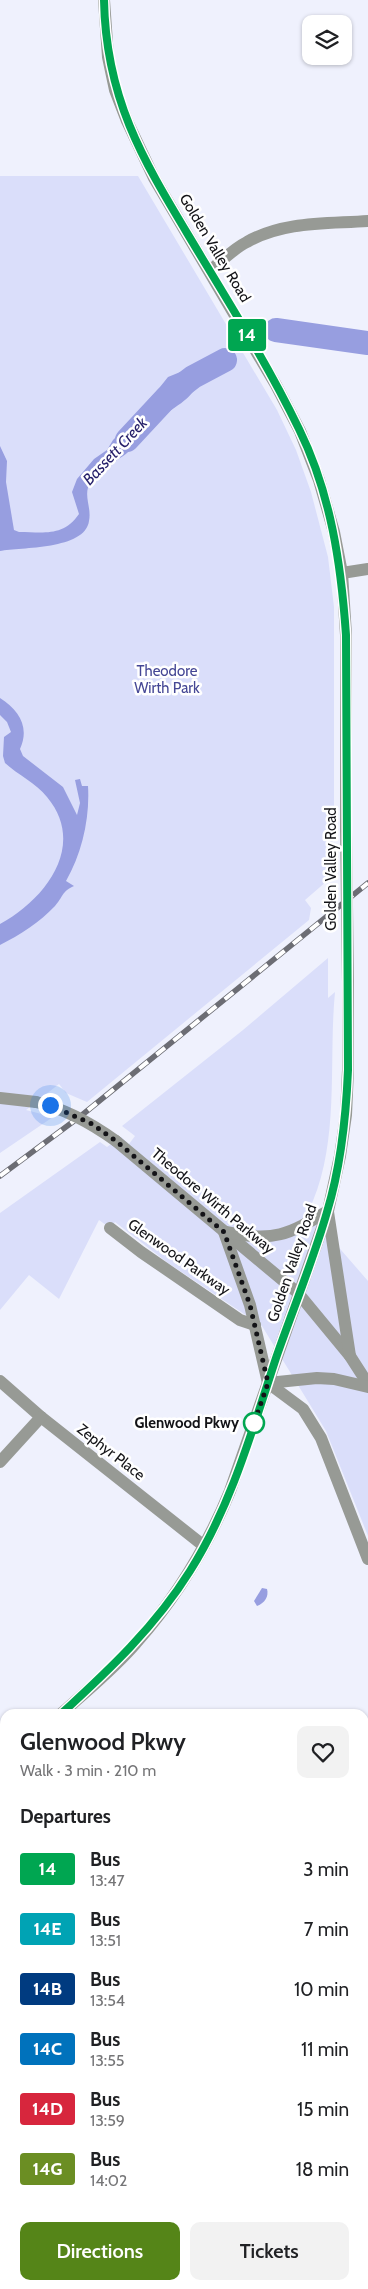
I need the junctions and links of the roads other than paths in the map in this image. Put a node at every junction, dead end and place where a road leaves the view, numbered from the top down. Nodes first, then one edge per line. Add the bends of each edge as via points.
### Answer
1 (104, 0) edge
2 (368, 221) edge
3 (210, 270) junction
4 (368, 569) edge
5 (342, 573) junction
6 (0, 1098) edge
7 (328, 1211) junction
8 (110, 1228) dead end
9 (224, 1232) junction
10 (298, 1293) junction
11 (255, 1325) junction
12 (350, 1356) junction
13 (0, 1382) edge
14 (268, 1383) junction
15 (368, 1386) edge
16 (41, 1417) junction
17 (0, 1462) edge
18 (204, 1546) junction
19 (368, 1559) edge
20 (66, 1709) edge

1 - 3 street, Golden Valley Road via 108,57 126,122 154,178
2 - 3 street via 291,226 267,232 245,242
3 - 5 street, Golden Valley Road via 300,431 319,480
4 - 5 street
5 - 7 street, Golden Valley Road, bridge via 346,635 348,1070 346,1115
6 - 9 street, Theodore Wirth Parkway, bridge via 36,1102 69,1112 92,1124
7 - 9 street via 299,1228 274,1236 247,1237
7 - 10 street, Golden Valley Road
7 - 12 street
8 - 11 street, Glenwood Parkway via 240,1320
9 - 10 street, Theodore Wirth Parkway
9 - 11 street
10 - 12 street, Theodore Wirth Parkway
10 - 14 street, Golden Valley Road
11 - 14 street
12 - 15 street, Theodore Wirth Parkway
13 - 16 street, Zephyr Place
14 - 15 street via 317,1378
14 - 18 street, Golden Valley Road via 230,1491
14 - 19 street via 303,1409 321,1438
16 - 17 street
16 - 18 street, Zephyr Place
18 - 20 street, Golden Valley Road via 176,1592 135,1644

